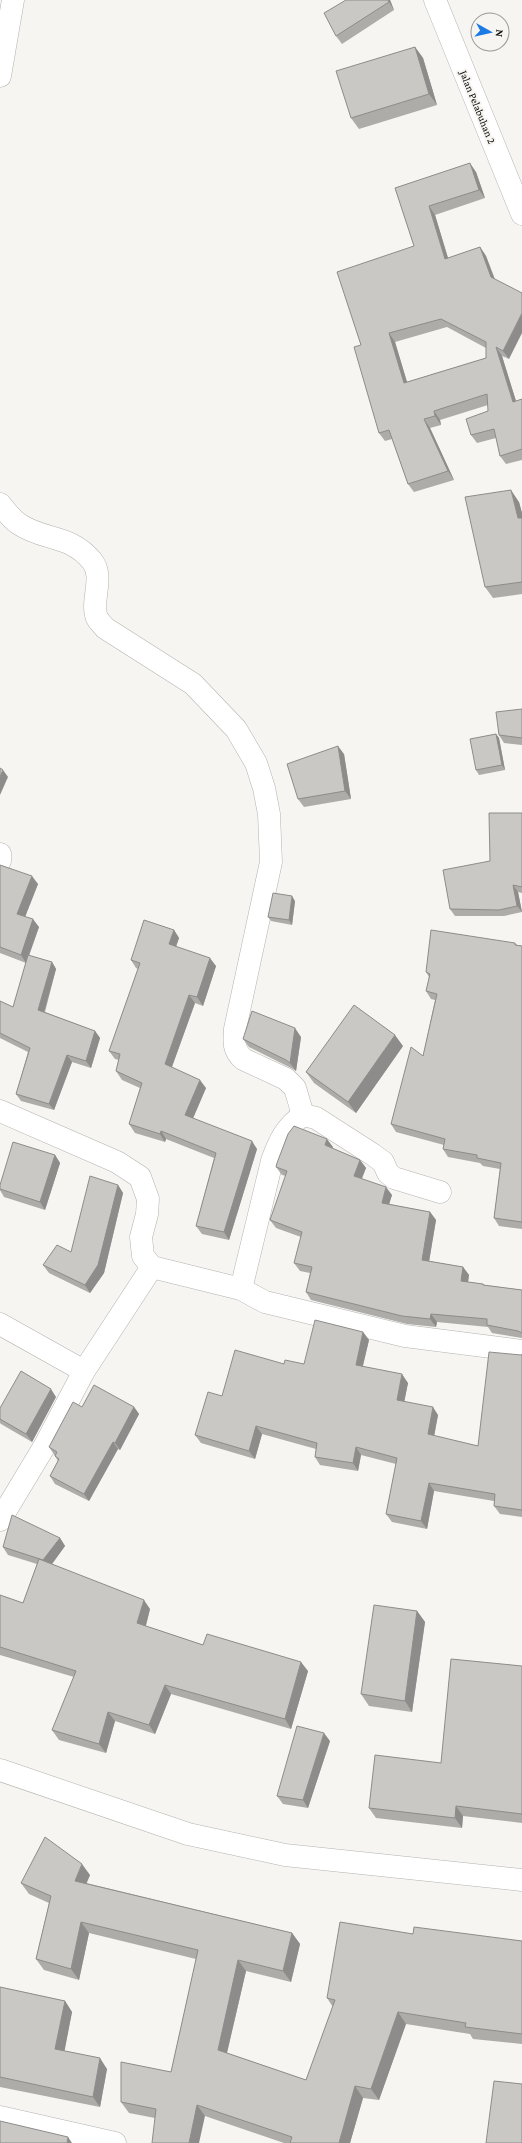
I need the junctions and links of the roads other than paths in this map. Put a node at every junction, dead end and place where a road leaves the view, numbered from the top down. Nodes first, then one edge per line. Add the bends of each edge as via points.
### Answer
1 (13, 0) edge
2 (434, 0) edge
3 (0, 76) edge
4 (522, 214) edge
5 (0, 504) edge
6 (0, 854) edge
7 (0, 861) edge
8 (0, 1111) edge
9 (304, 1115) junction
10 (440, 1192) dead end
11 (152, 1267) junction
12 (241, 1289) junction
13 (0, 1324) edge
14 (522, 1351) edge
15 (84, 1371) junction
16 (0, 1520) edge
17 (0, 1770) edge
18 (522, 1880) edge
19 (0, 2117) edge
20 (115, 2143) edge

1 - 3 street
2 - 4 street, Jalan Pelabuhan 2
5 - 9 street via 19,525 73,544 86,554 93,562 96,572 97,619 105,628 193,684 236,728 256,762 269,814 271,862 235,1029 234,1044 243,1059 286,1080 295,1088
6 - 7 street
8 - 11 street via 117,1162 140,1177 148,1199 148,1214 141,1237 143,1256
9 - 10 street via 316,1118 372,1154 383,1162 388,1173 394,1178
9 - 12 street via 291,1123 279,1141
11 - 12 street
11 - 15 street
12 - 14 street via 265,1302 405,1336
13 - 15 street
15 - 16 street via 44,1448
17 - 18 street via 188,1834 285,1855
19 - 20 street

